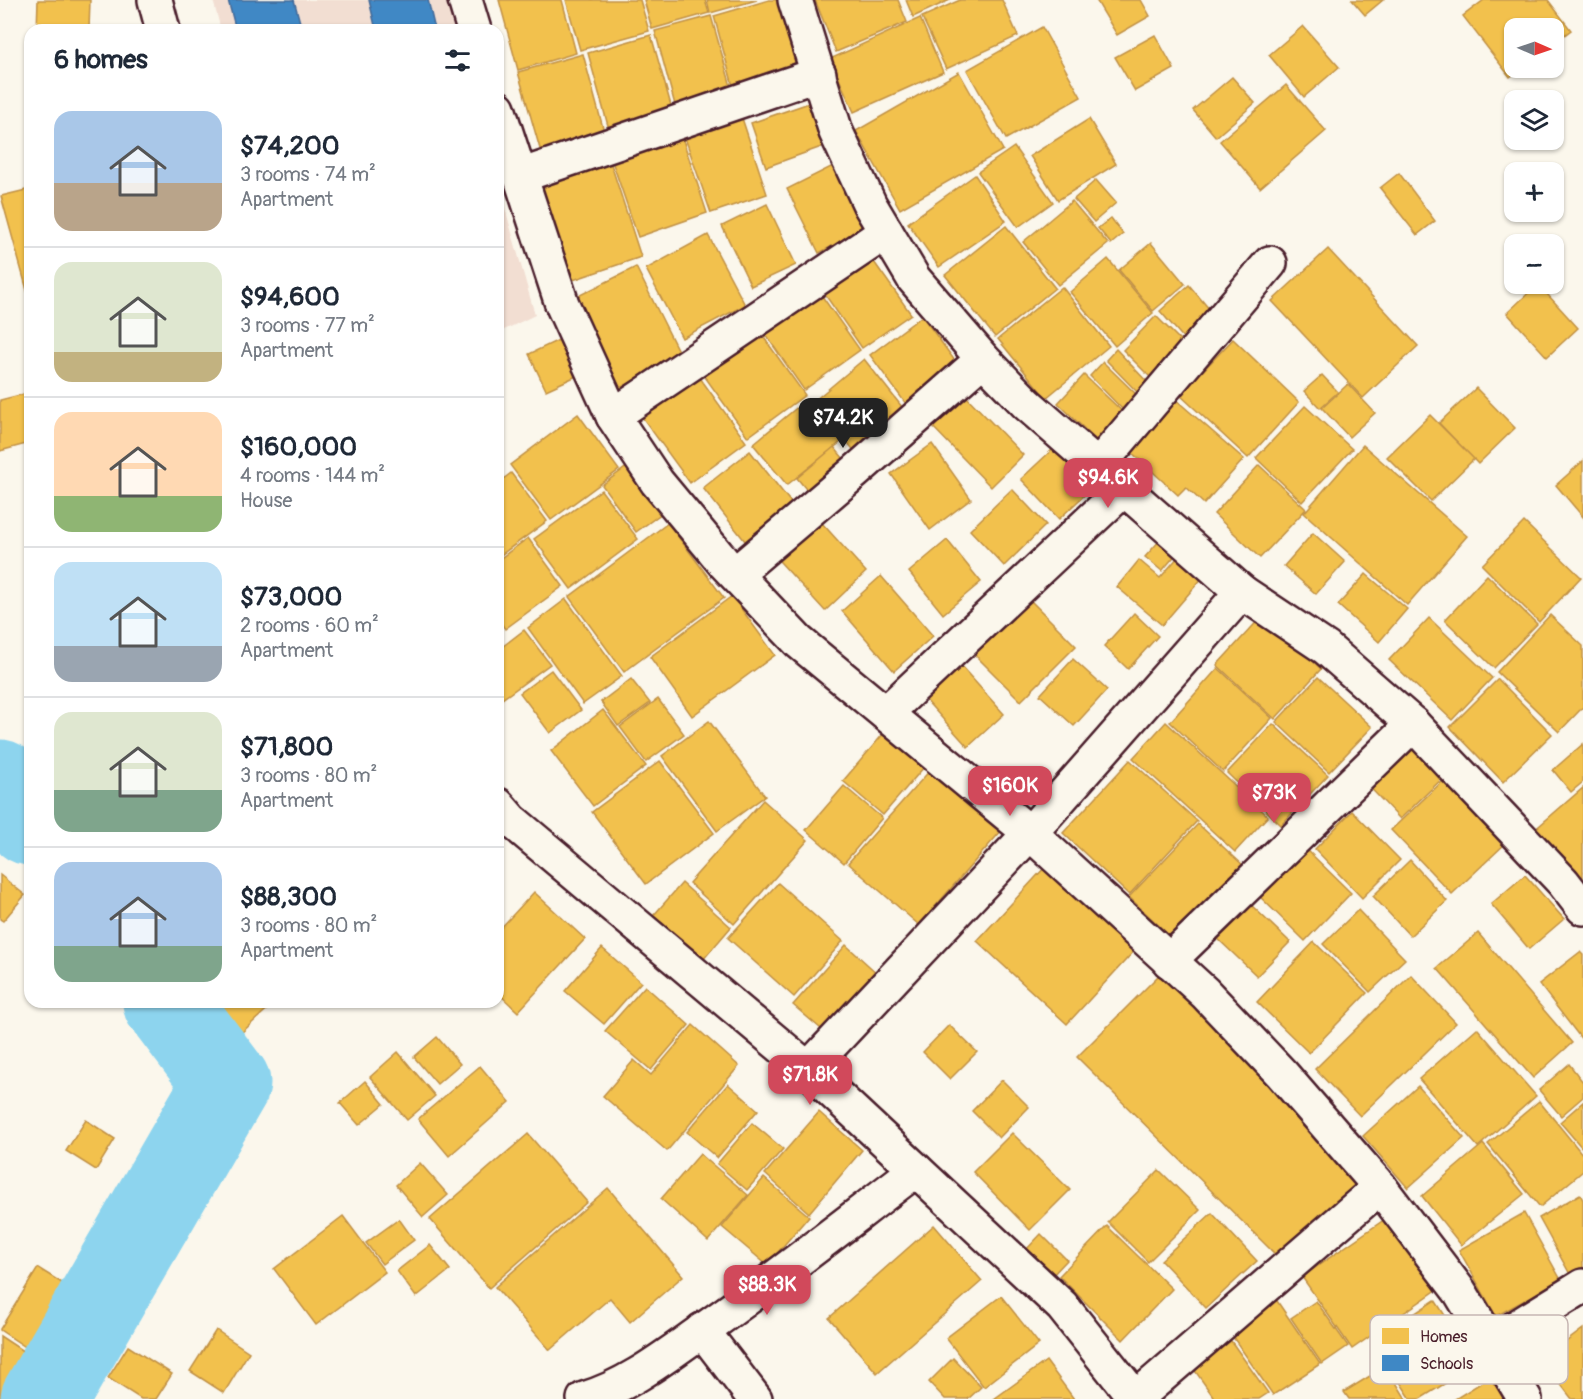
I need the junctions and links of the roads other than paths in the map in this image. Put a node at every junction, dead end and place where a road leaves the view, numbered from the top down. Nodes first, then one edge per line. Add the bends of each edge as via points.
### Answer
1 (155, 0) edge
2 (465, 0) edge
3 (795, 0) edge
4 (161, 24) edge
5 (472, 24) edge
6 (819, 74) junction
7 (504, 127) edge
8 (520, 176) junction
9 (886, 232) junction
10 (1270, 263) dead end
11 (983, 359) junction
12 (613, 416) junction
13 (1097, 466) junction
14 (1124, 489) junction
15 (735, 574) junction
16 (1242, 592) junction
17 (886, 713) junction
18 (1413, 724) junction
19 (504, 812) edge
20 (1030, 833) junction
21 (1583, 908) edge
22 (1169, 961) junction
23 (808, 1069) junction
24 (916, 1170) junction
25 (1380, 1187) junction
26 (1583, 1286) edge
27 (1474, 1315) edge
28 (1536, 1315) edge
29 (702, 1330) junction
30 (1516, 1384) edge
31 (584, 1399) edge
32 (755, 1399) edge
33 (1136, 1399) edge
34 (1525, 1399) edge

1 - 4 street
2 - 5 street
3 - 6 street
6 - 8 street
6 - 9 street via 837,132
7 - 8 street
8 - 12 street via 562,304
9 - 11 street via 914,279
9 - 12 street
10 - 13 street
11 - 13 street
11 - 15 street
12 - 15 street via 657,482
13 - 14 street
14 - 16 street
14 - 17 street
15 - 17 street via 800,642
16 - 18 street via 1326,648
16 - 20 street
17 - 20 street
18 - 21 street
18 - 22 street
19 - 23 street
20 - 22 street
20 - 23 street
22 - 25 street via 1282,1074
23 - 24 street
24 - 29 street
24 - 33 street via 1062,1306
25 - 27 street
25 - 33 street
26 - 28 street
29 - 31 street via 649,1368
29 - 32 street
30 - 34 street

